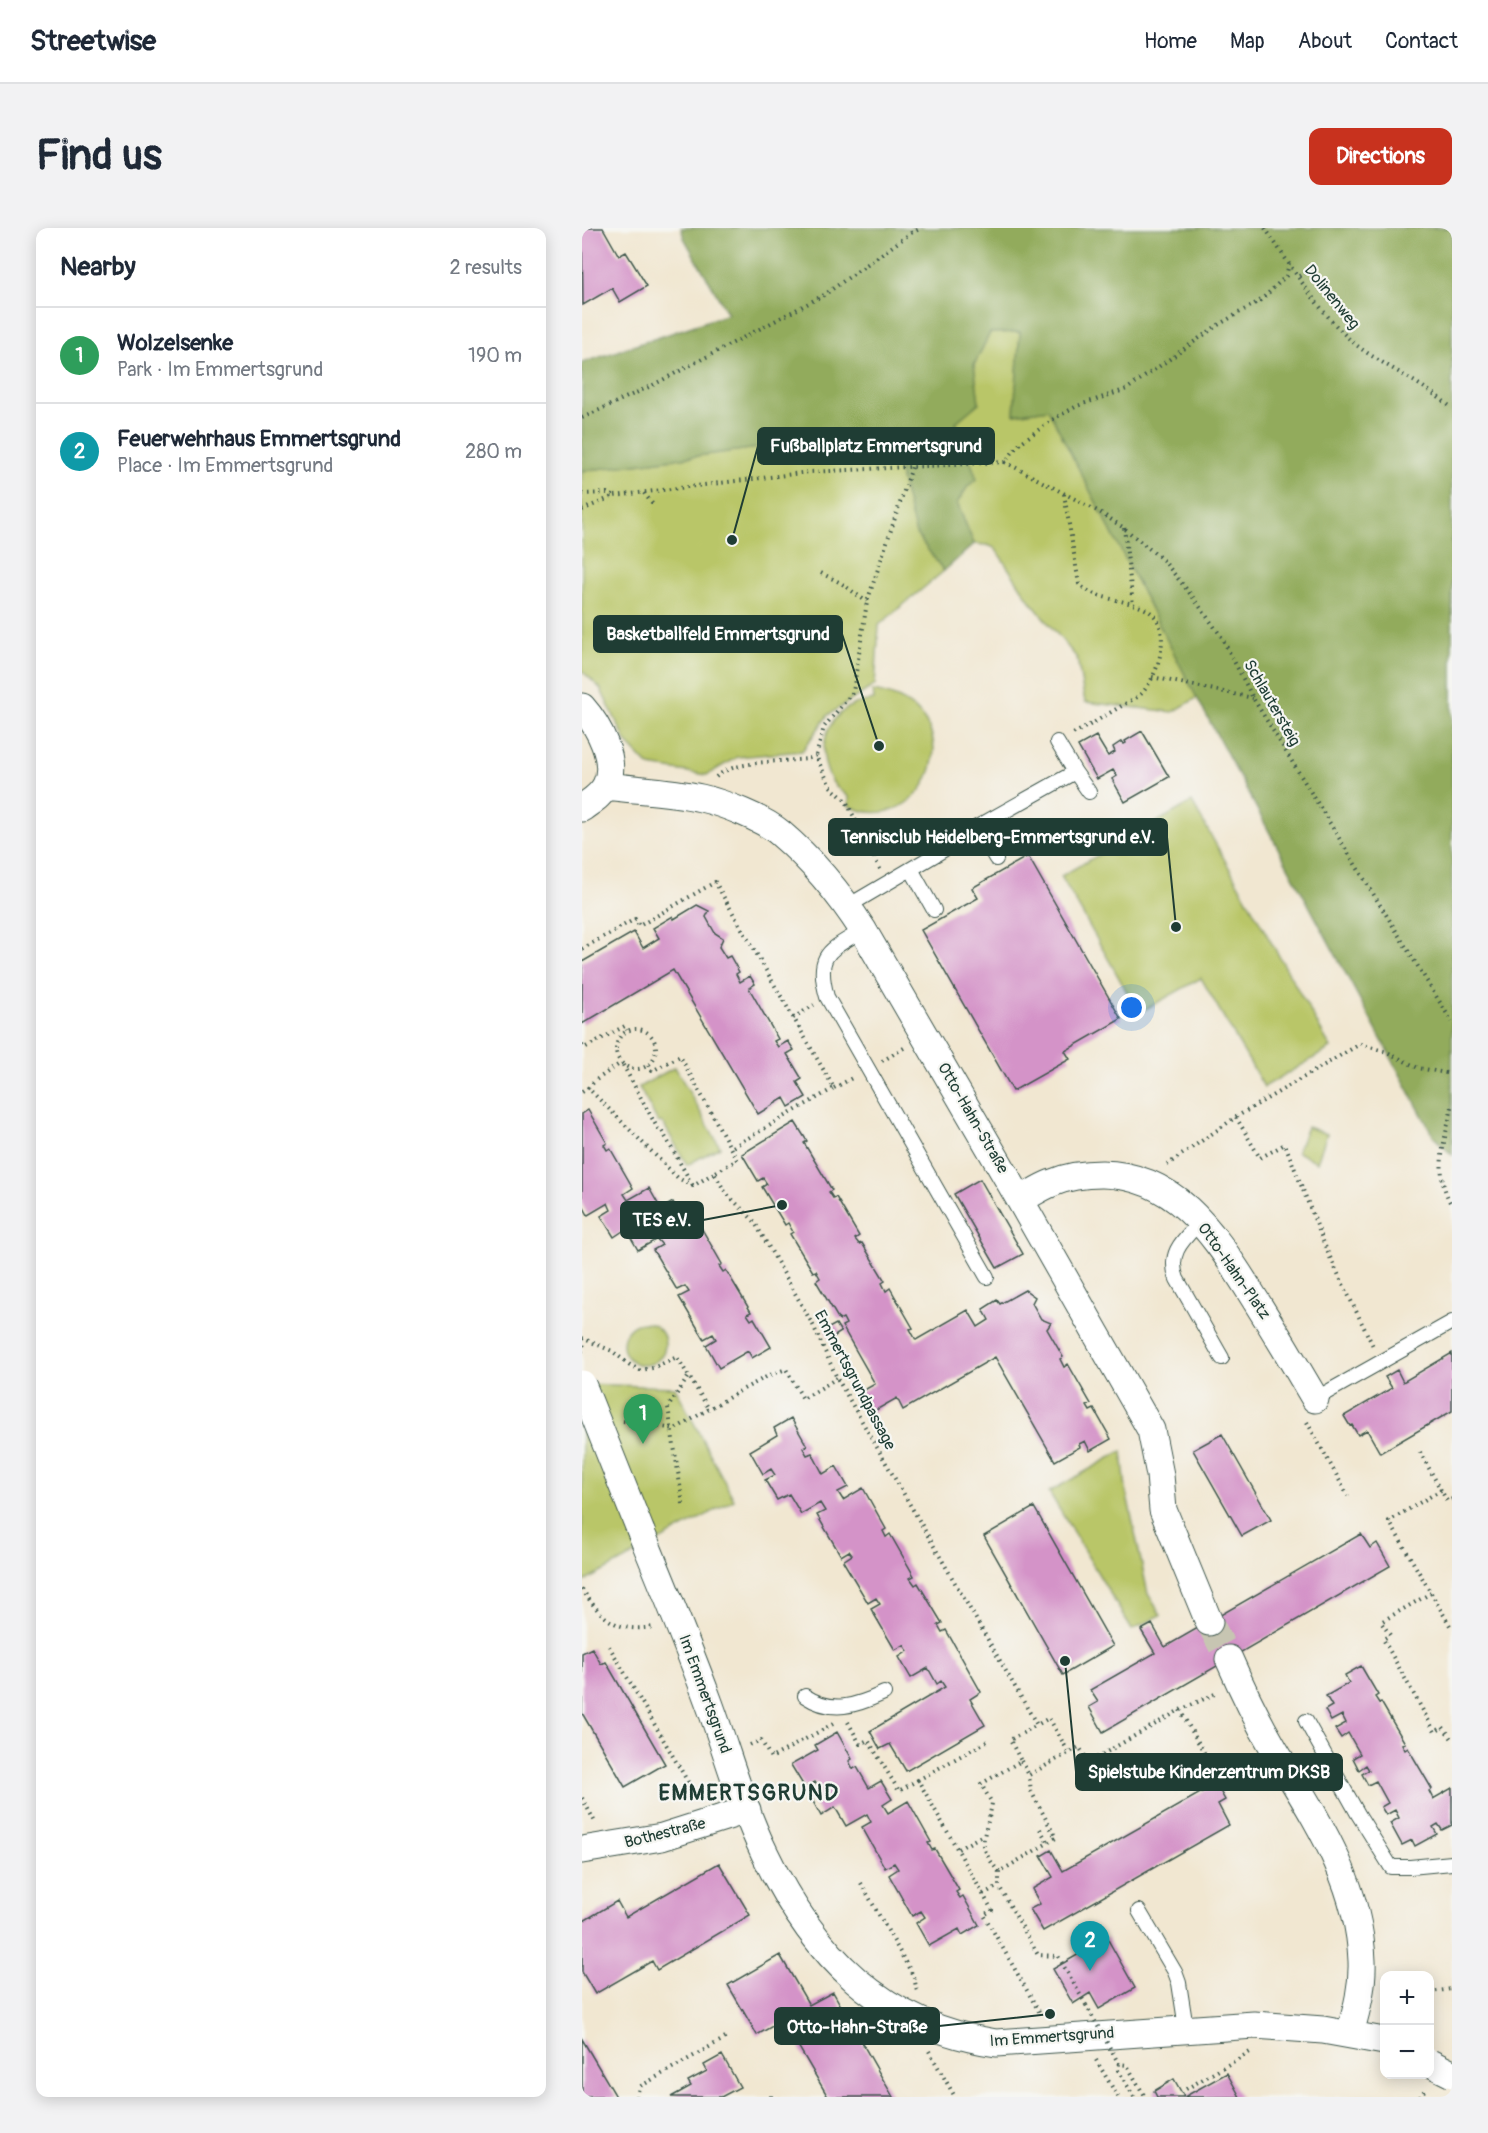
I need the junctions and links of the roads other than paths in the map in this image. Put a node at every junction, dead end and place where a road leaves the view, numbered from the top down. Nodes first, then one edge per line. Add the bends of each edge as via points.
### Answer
1 (582, 707) edge
2 (1057, 742) road end
3 (1075, 772) junction
4 (606, 786) junction
5 (1089, 792) dead end
6 (582, 808) edge
7 (977, 827) junction
8 (996, 859) dead end
9 (911, 869) junction
10 (848, 906) junction
11 (934, 910) dead end
12 (863, 930) junction
13 (1020, 1200) junction
14 (1200, 1222) junction
15 (987, 1277) dead end
16 (1452, 1322) edge
17 (1222, 1358) dead end
18 (582, 1384) edge
19 (1310, 1408) joint
20 (1209, 1622) tunnel mouth
21 (1234, 1670) tunnel mouth
22 (884, 1693) dead end
23 (804, 1696) dead end
24 (1306, 1721) dead end
25 (747, 1810) junction
26 (582, 1850) edge
27 (1452, 1863) edge
28 (1139, 1911) dead end
29 (1186, 2028) junction
30 (1350, 2033) junction
31 (1380, 2040) edge
32 (1434, 2065) edge
33 (1452, 2074) edge

1 - 4 street via 606,748
2 - 3 lane
3 - 5 lane
3 - 7 lane
4 - 6 street
4 - 10 street, Otto-Hahn-Straße via 701,798 742,812 779,831 820,871
7 - 8 lane
7 - 9 lane
9 - 10 lane
9 - 11 lane
10 - 12 street, Otto-Hahn-Straße
12 - 13 street, Otto-Hahn-Straße
12 - 15 lane via 828,954 822,964 827,997
13 - 14 street, Otto-Hahn-Platz via 1078,1175 1119,1174 1144,1180 1171,1194
13 - 20 street, Otto-Hahn-Straße via 1151,1430 1161,1475 1163,1510
14 - 17 lane via 1178,1248 1173,1269
14 - 19 street, Otto-Hahn-Platz via 1277,1334
16 - 19 lane
18 - 25 street, Im Emmertsgrund, bridge via 677,1620
21 - 30 street via 1272,1746 1330,1843 1352,1902 1362,1963 1360,1998
22 - 23 lane via 860,1704 839,1706 819,1705
24 - 27 lane via 1391,1867
25 - 26 street, Bothestraße via 662,1837
25 - 29 street, Im Emmertsgrund via 764,1853 812,1932 860,1984 911,2018 941,2031 996,2043
28 - 29 lane via 1175,1972
29 - 30 street, Im Emmertsgrund via 1254,2025
30 - 31 street, Im Emmertsgrund
32 - 33 street, bridge

